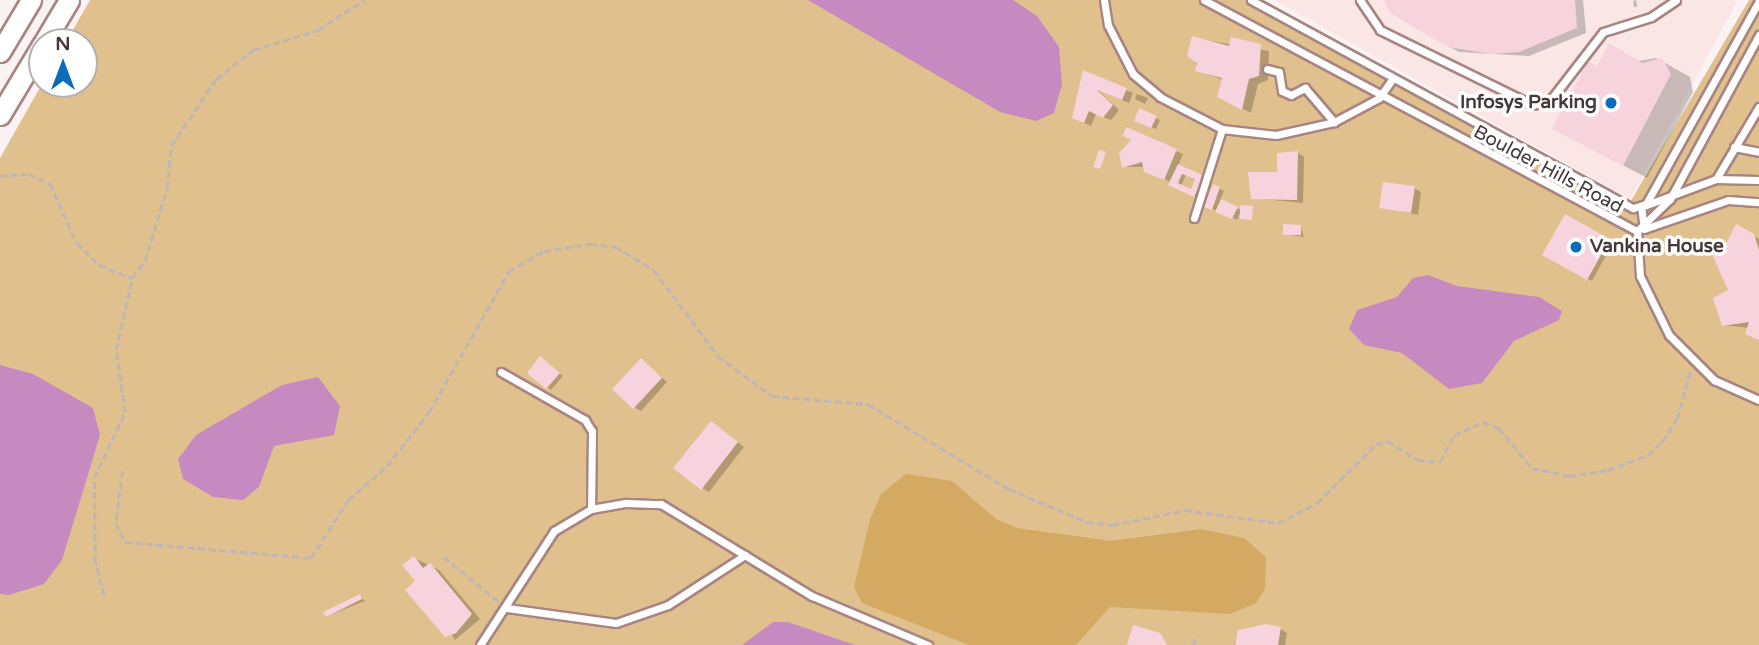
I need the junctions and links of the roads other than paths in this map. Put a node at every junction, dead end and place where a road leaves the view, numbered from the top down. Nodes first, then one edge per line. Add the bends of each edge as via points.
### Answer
1 (31, 0) edge
2 (69, 0) edge
3 (1104, 0) edge
4 (1204, 0) edge
5 (1251, 0) edge
6 (1360, 0) edge
7 (1676, 0) edge
8 (1759, 1) edge
9 (52, 28) edge
10 (1759, 35) edge
11 (0, 52) edge
12 (28, 68) edge
13 (1267, 69) dead end
14 (1393, 78) junction
15 (1380, 98) junction
16 (1759, 107) edge
17 (0, 115) edge
18 (1334, 122) junction
19 (1223, 129) junction
20 (1734, 147) junction
21 (1759, 152) edge
22 (1716, 179) junction
23 (1759, 180) edge
24 (1670, 199) junction
25 (1759, 202) edge
26 (1641, 207) junction
27 (1194, 218) dead end
28 (1640, 230) junction
29 (501, 372) dead end
30 (1759, 400) edge
31 (591, 509) junction
32 (745, 555) junction
33 (507, 608) junction
34 (480, 645) edge
35 (928, 645) edge

1 - 11 main road
2 - 9 main road
3 - 19 lane via 1108,25 1133,74 1160,97
4 - 15 lane, Boulder Hills Road
5 - 14 lane, Boulder Hills Road
6 - 7 lane via 1380,30 1533,105 1552,98 1603,32 1651,18
8 - 26 lane, Boulder Hills Road
10 - 24 lane
12 - 17 main road
13 - 18 lane via 1279,72 1282,91 1291,95 1305,88
14 - 15 lane
14 - 26 lane, Boulder Hills Road via 1605,197
15 - 18 lane
15 - 28 lane, Boulder Hills Road
16 - 20 lane
18 - 19 lane via 1276,135
19 - 27 lane
20 - 21 lane
20 - 22 lane
22 - 23 lane
22 - 24 lane
24 - 26 lane
24 - 28 lane
25 - 28 lane via 1728,201
26 - 28 lane
28 - 30 lane via 1649,302 1714,380
29 - 31 lane via 585,420 592,431
31 - 32 lane via 660,504
31 - 33 lane via 554,531
32 - 33 lane via 668,605 616,623
32 - 35 lane via 812,596
33 - 34 lane

